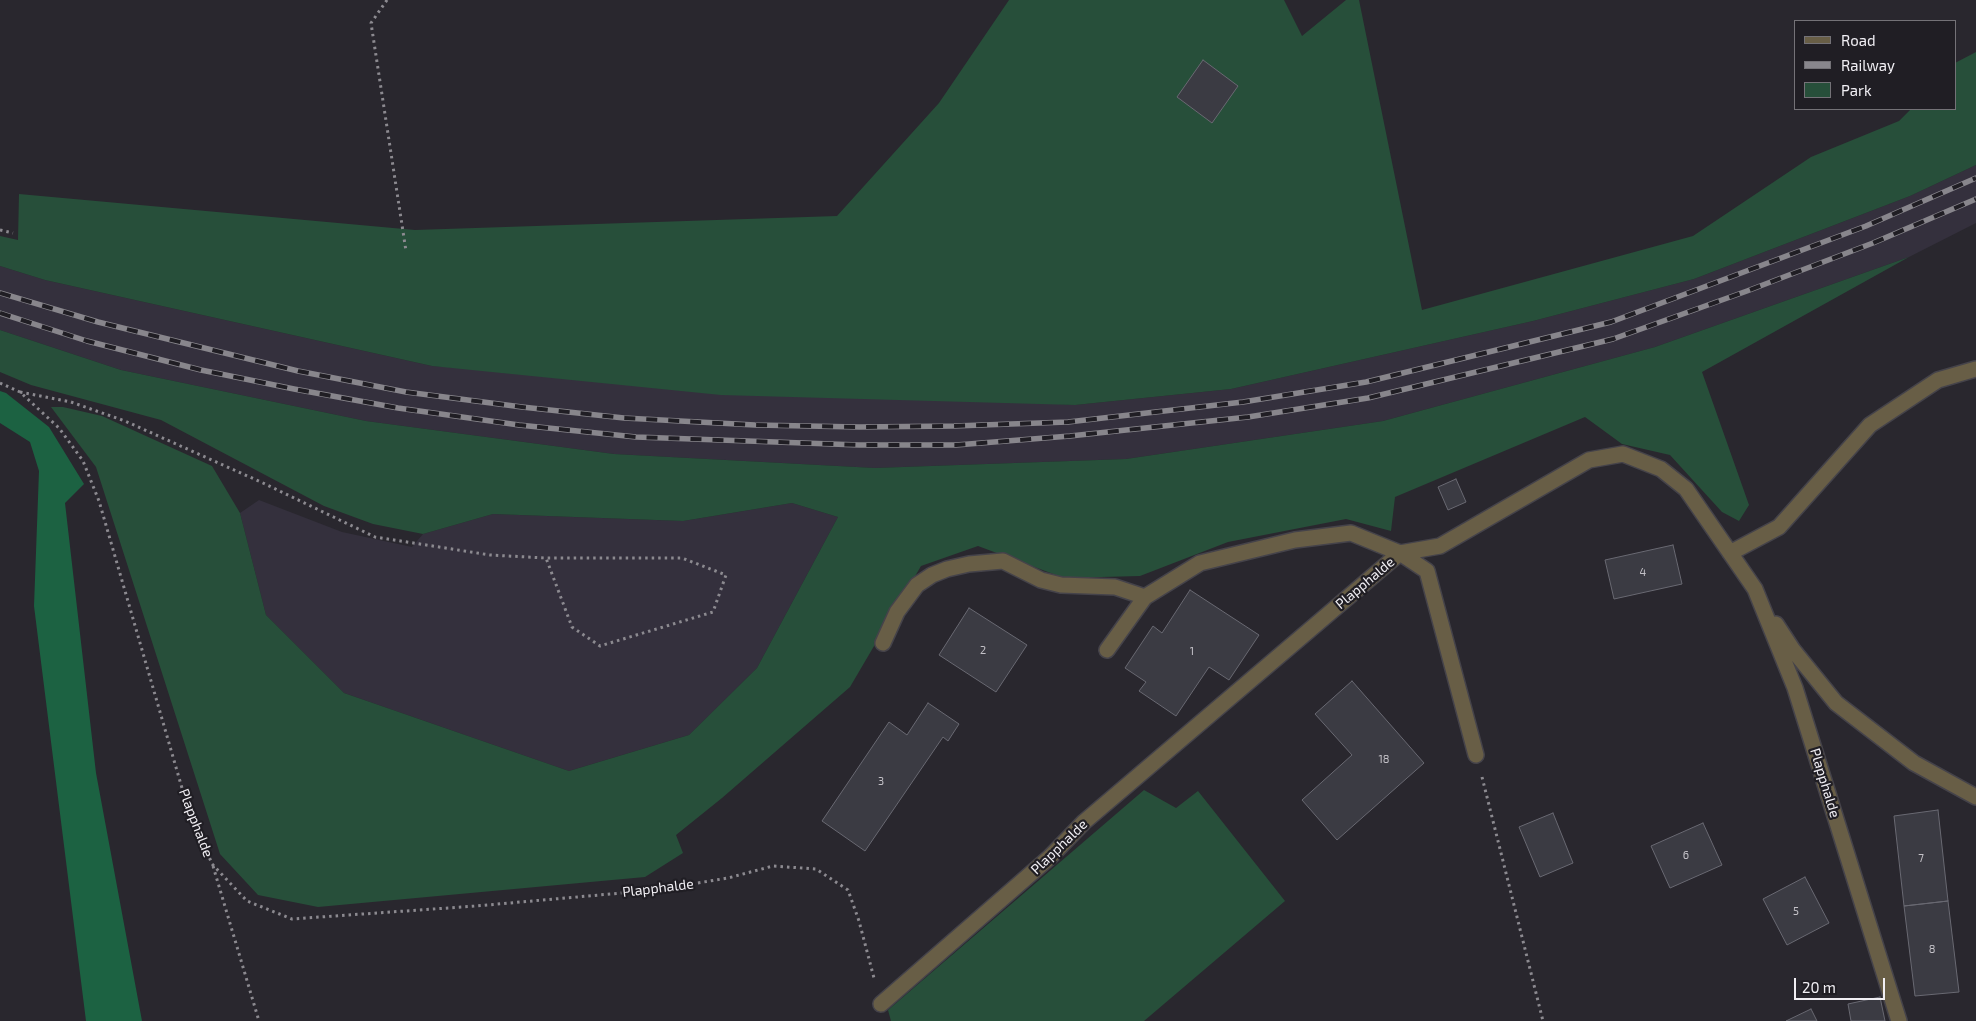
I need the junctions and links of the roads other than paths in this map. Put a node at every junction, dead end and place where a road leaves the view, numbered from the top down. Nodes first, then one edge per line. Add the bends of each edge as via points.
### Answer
1 (1976, 369) edge
2 (1400, 553) junction
3 (1730, 553) junction
4 (1754, 589) junction
5 (1145, 597) junction
6 (883, 643) dead end
7 (1107, 650) dead end
8 (1476, 755) road end
9 (1976, 797) edge
10 (881, 1004) road end
11 (1899, 1021) edge

1 - 3 street via 1938,380 1870,425 1779,527
2 - 3 street, Plapphalde via 1440,546 1590,460 1623,454 1661,469 1686,489
2 - 5 street, Plapphalde via 1351,533 1295,540 1200,563
2 - 8 street, Plapphalde via 1427,571
2 - 10 street, Plapphalde via 1084,822 1050,857
3 - 4 street, Plapphalde
4 - 9 street via 1793,650 1836,703 1914,763
4 - 11 street, Plapphalde via 1795,688
5 - 6 street via 1115,587 1060,585 1041,580 1003,561 969,564 932,575 917,585 897,612
5 - 7 street, Plapphalde

